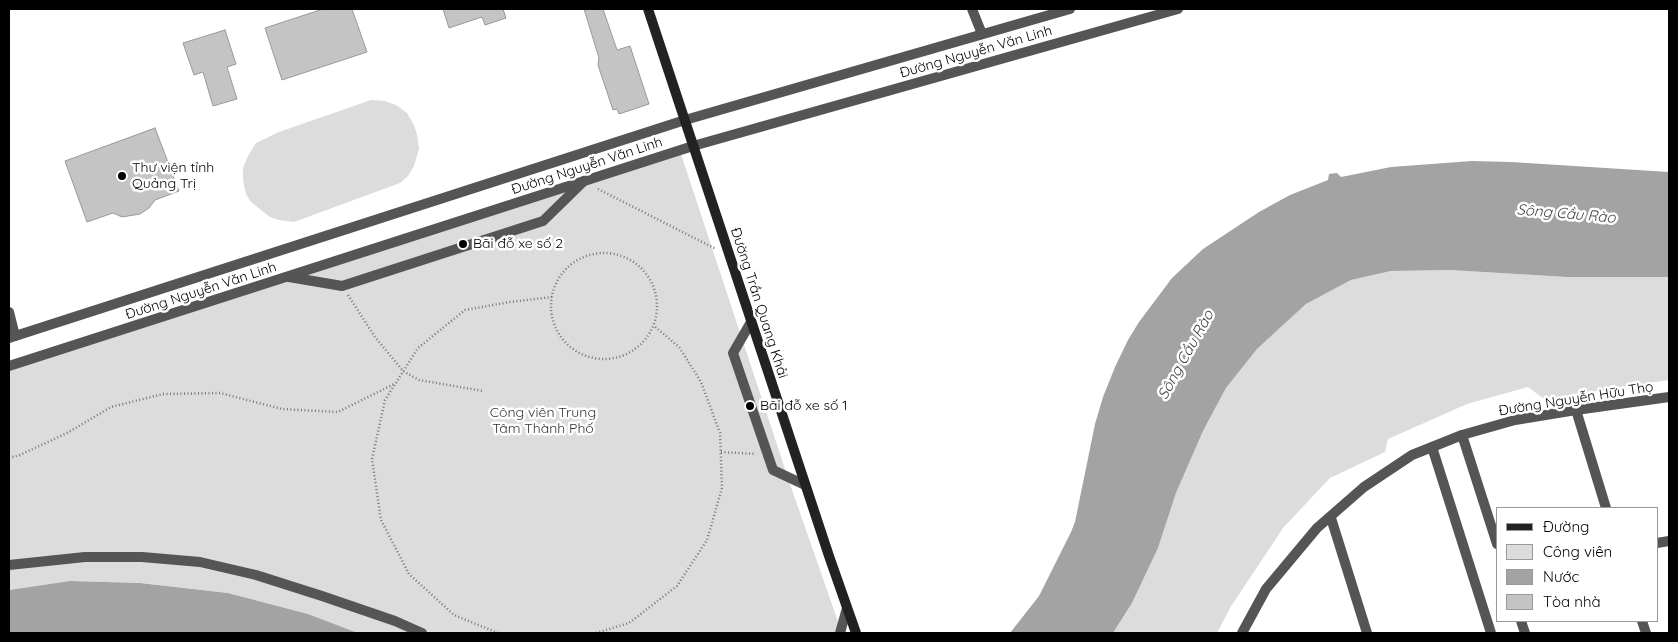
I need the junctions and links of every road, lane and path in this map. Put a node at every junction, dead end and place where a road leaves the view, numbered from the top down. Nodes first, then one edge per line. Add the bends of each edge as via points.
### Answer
1 (648, 9) edge
2 (972, 9) edge
3 (1070, 9) edge
4 (1178, 9) edge
5 (982, 34) junction
6 (685, 120) junction
7 (693, 146) junction
8 (584, 181) junction
9 (730, 256) junction
10 (289, 277) junction
11 (342, 286) junction
12 (552, 297) junction
13 (9, 312) edge
14 (751, 322) junction
15 (654, 326) junction
16 (12, 337) edge
17 (9, 366) edge
18 (403, 371) junction
19 (395, 384) junction
20 (483, 391) dead end
21 (1669, 397) edge
22 (1576, 410) junction
23 (1462, 435) junction
24 (1432, 447) junction
25 (721, 452) junction
26 (768, 455) junction
27 (9, 458) edge
28 (805, 485) junction
29 (1606, 507) edge
30 (1331, 518) junction
31 (1496, 541) edge
32 (9, 565) edge
33 (847, 608) junction
34 (422, 633) edge
35 (498, 633) edge
36 (596, 633) edge
37 (840, 633) edge
38 (856, 633) edge
39 (1242, 633) edge
40 (1367, 633) edge
41 (1491, 633) edge

1 - 6 main road, Đường Trần Quang Khải
2 - 5 street
3 - 5 street, Đường Nguyễn Văn Linh
4 - 7 street, Đường Nguyễn Văn Linh
5 - 6 street, Đường Nguyễn Văn Linh
6 - 7 main road, Đường Trần Quang Khải
6 - 16 street, Đường Nguyễn Văn Linh
7 - 8 street, Đường Nguyễn Văn Linh
7 - 9 main road, Đường Trần Quang Khải
8 - 9 path
8 - 10 street, Đường Nguyễn Văn Linh
8 - 11 street via 542,221
9 - 14 main road, Đường Trần Quang Khải
10 - 11 street
10 - 17 street, Đường Nguyễn Văn Linh
11 - 18 path via 375,337
12 - 15 path via 552,315 558,332 585,356 602,359 633,351 646,340
12 - 15 path via 558,280 570,265 586,256 604,253 621,256 637,264 652,284 657,308
12 - 18 path via 465,310 418,348
13 - 16 street
14 - 26 street via 733,353
14 - 28 main road, Đường Trần Quang Khải
15 - 25 path via 679,346 701,382 720,433
18 - 19 path
18 - 20 path via 419,380
19 - 27 path via 338,412 282,409 220,393 163,394 111,407 67,433
19 - 35 path via 385,400 372,459 381,520 409,574 454,615
21 - 22 street, Đường Nguyễn Hữu Thọ
22 - 23 street, Đường Nguyễn Hữu Thọ via 1515,420
22 - 29 street
23 - 24 street, Đường Nguyễn Hữu Thọ
23 - 31 street
24 - 30 street, Đường Nguyễn Hữu Thọ via 1412,455 1364,487
24 - 41 street
25 - 26 path
25 - 36 path via 722,488 707,540 677,586 629,623
26 - 28 street via 773,470
28 - 33 main road, Đường Trần Quang Khải
30 - 39 street, Đường Nguyễn Hữu Thọ via 1318,528 1266,589
30 - 40 street
32 - 34 street via 85,557 200,562 313,593
33 - 37 street
33 - 38 main road, Đường Trần Quang Khải

